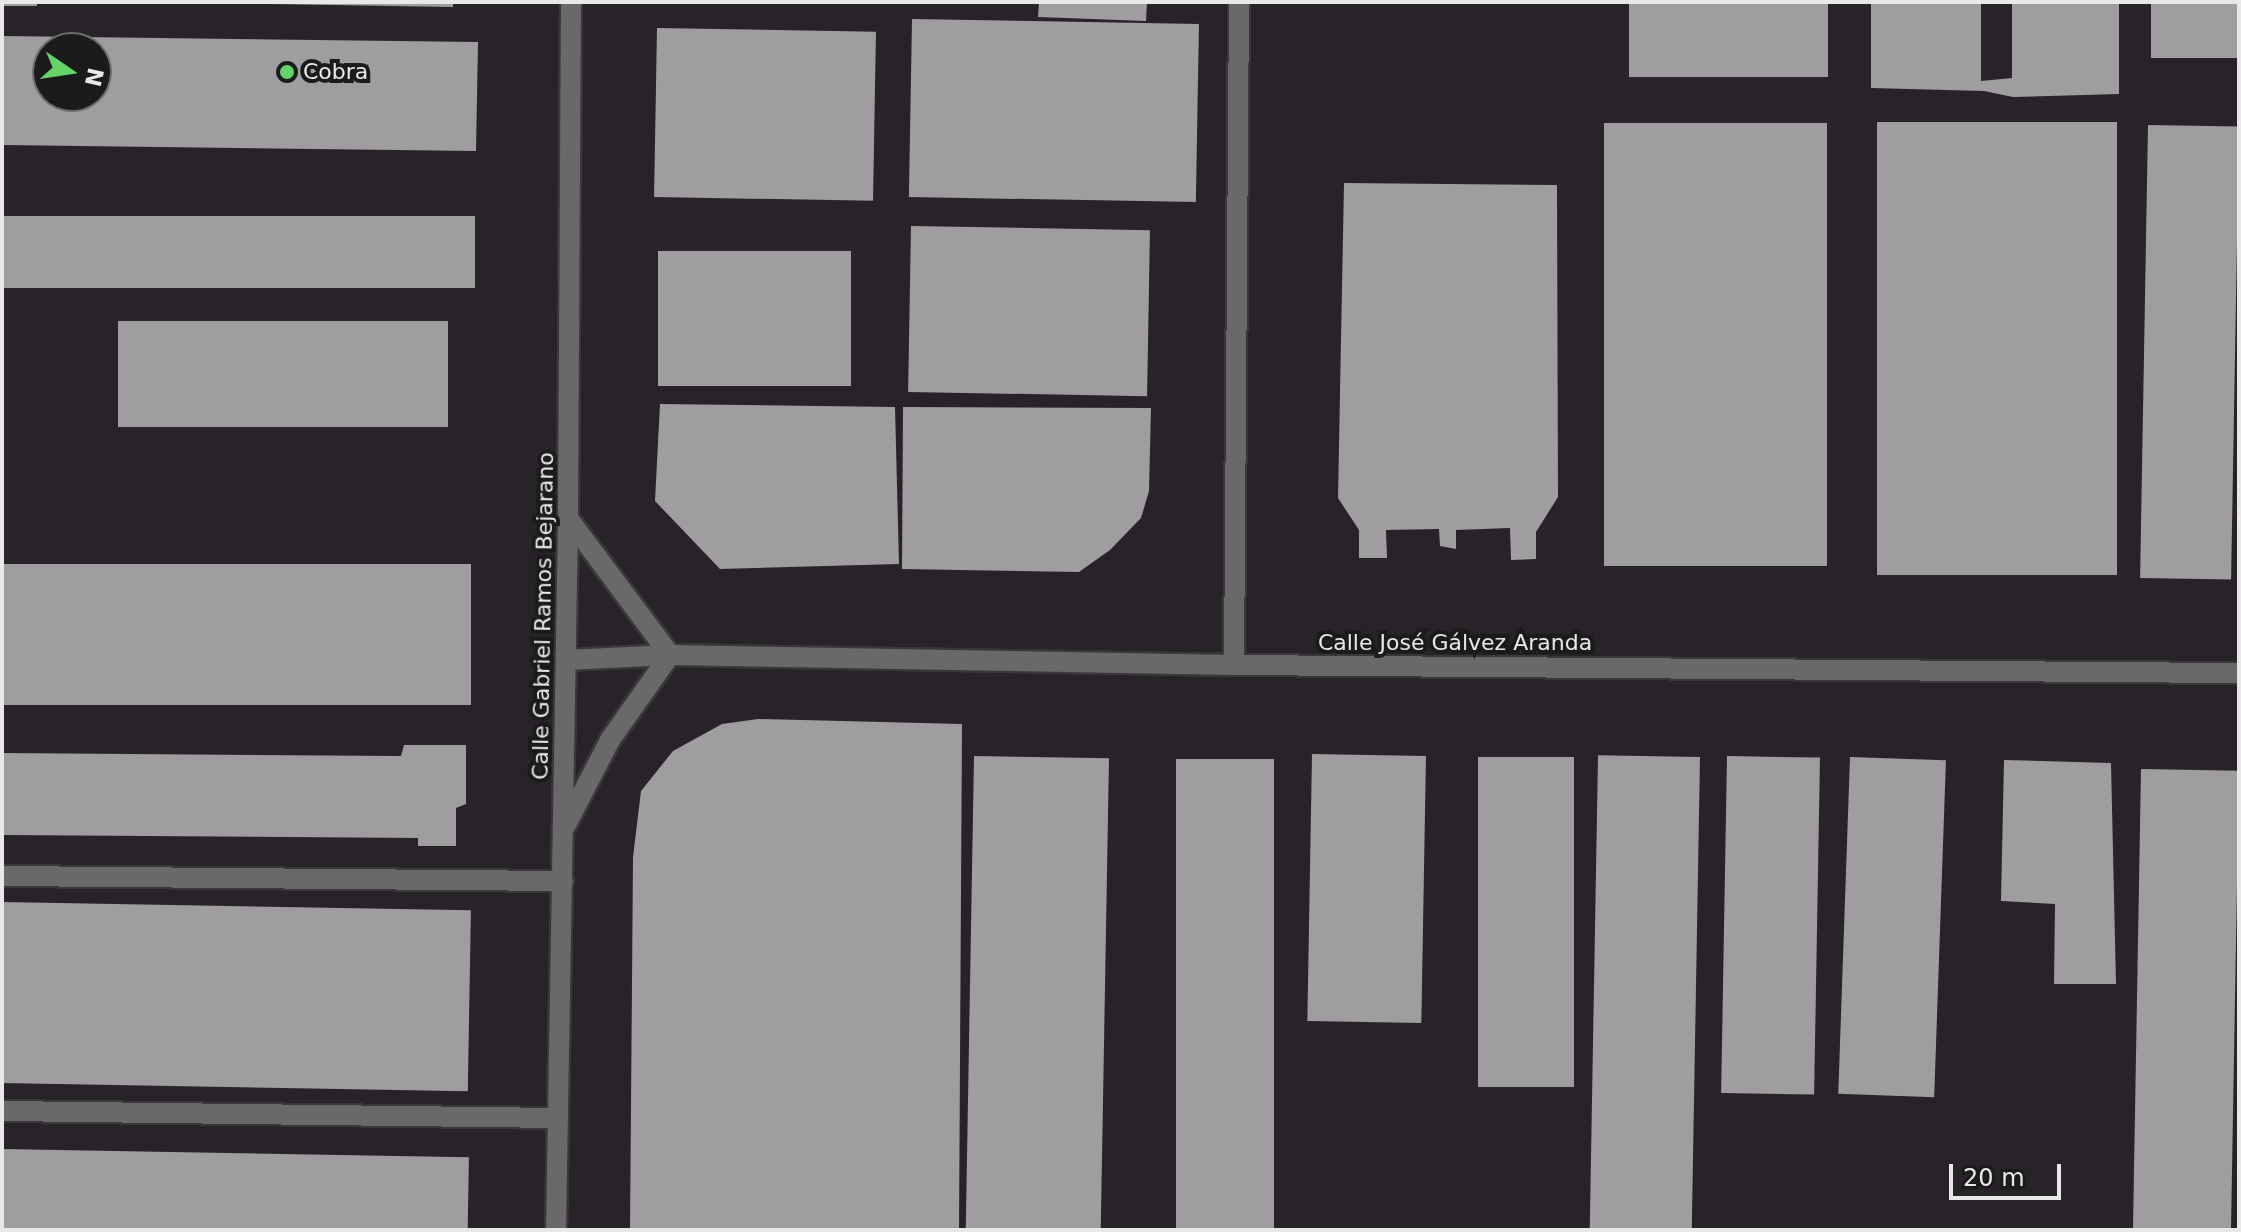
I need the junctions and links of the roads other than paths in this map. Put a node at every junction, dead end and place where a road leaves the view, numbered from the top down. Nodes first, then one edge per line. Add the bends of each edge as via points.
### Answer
1 (571, 2) edge
2 (1239, 2) edge
3 (568, 518) junction
4 (670, 655) junction
5 (566, 660) junction
6 (1234, 665) junction
7 (2239, 673) edge
8 (564, 829) junction
9 (2, 876) edge
10 (563, 881) junction
11 (2, 1111) edge
12 (558, 1118) junction
13 (556, 1230) edge

1 - 3 street, Calle Gabriel Ramos Bejarano
2 - 6 street
3 - 4 street
3 - 5 street, Calle Gabriel Ramos Bejarano
4 - 5 street, Calle José Gálvez Aranda
4 - 6 street, Calle José Gálvez Aranda
4 - 8 street via 610,740
5 - 8 street, Calle Gabriel Ramos Bejarano
6 - 7 street, Calle José Gálvez Aranda
8 - 10 street, Calle Gabriel Ramos Bejarano
9 - 10 street
10 - 12 street, Calle Gabriel Ramos Bejarano
11 - 12 street
12 - 13 street, Calle Gabriel Ramos Bejarano

